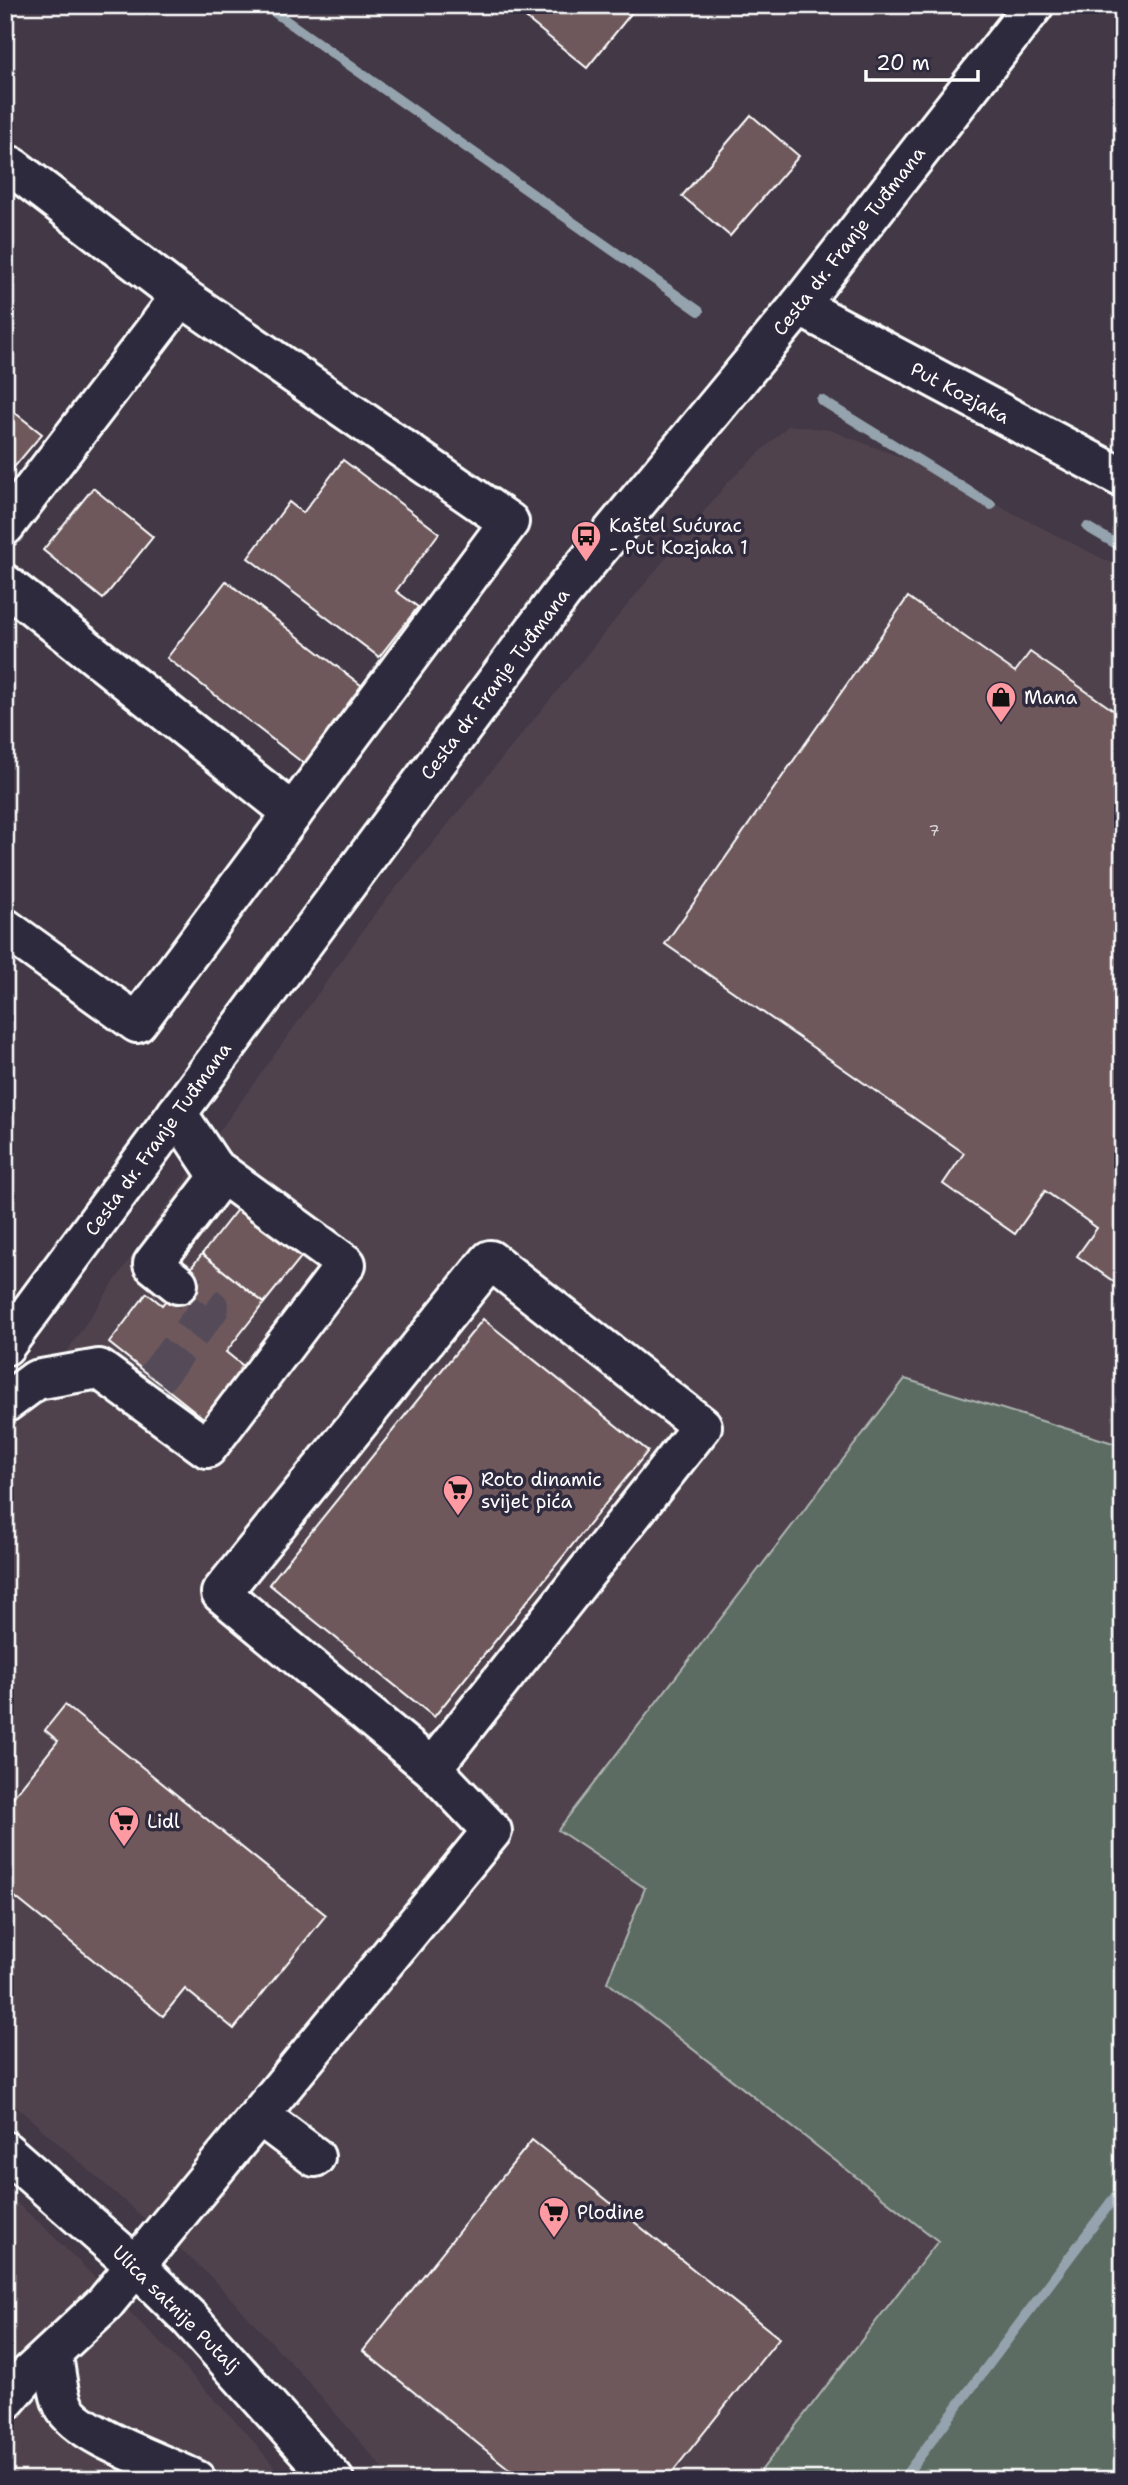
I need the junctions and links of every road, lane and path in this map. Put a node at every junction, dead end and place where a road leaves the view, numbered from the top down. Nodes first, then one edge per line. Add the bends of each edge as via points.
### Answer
1 (1034, 5) edge
2 (5, 174) edge
3 (181, 296) junction
4 (799, 306) junction
5 (1123, 478) edge
6 (5, 526) edge
7 (5, 584) edge
8 (293, 813) junction
9 (5, 928) edge
10 (177, 1114) junction
11 (222, 1174) junction
12 (178, 1284) tunnel mouth
13 (5, 1346) edge
14 (5, 1403) edge
15 (432, 1768) junction
16 (259, 2115) junction
17 (5, 2151) edge
18 (315, 2157) dead end
19 (136, 2266) junction
20 (52, 2354) junction
21 (5, 2401) edge
22 (196, 2480) edge
23 (334, 2480) edge

1 - 4 main road, Cesta dr. Franje Tuđmana
2 - 3 main road via 11,166
3 - 6 main road
3 - 8 main road via 509,522
4 - 5 main road, Put Kozjaka
4 - 10 main road, Cesta dr. Franje Tuđmana via 562,593
7 - 8 main road
8 - 9 main road via 137,1023
10 - 11 main road
10 - 13 main road, Cesta dr. Franje Tuđmana
11 - 12 main road via 153,1264
11 - 14 main road via 346,1264 207,1448 148,1390 99,1369 36,1380
15 - 15 main road via 702,1426 490,1260 221,1593
15 - 16 main road via 492,1831
16 - 18 main road
16 - 19 main road
17 - 19 main road, Ulica satnije Putalj
19 - 20 main road
19 - 23 main road, Ulica satnije Putalj
20 - 21 main road
20 - 22 main road via 65,2409 81,2425

